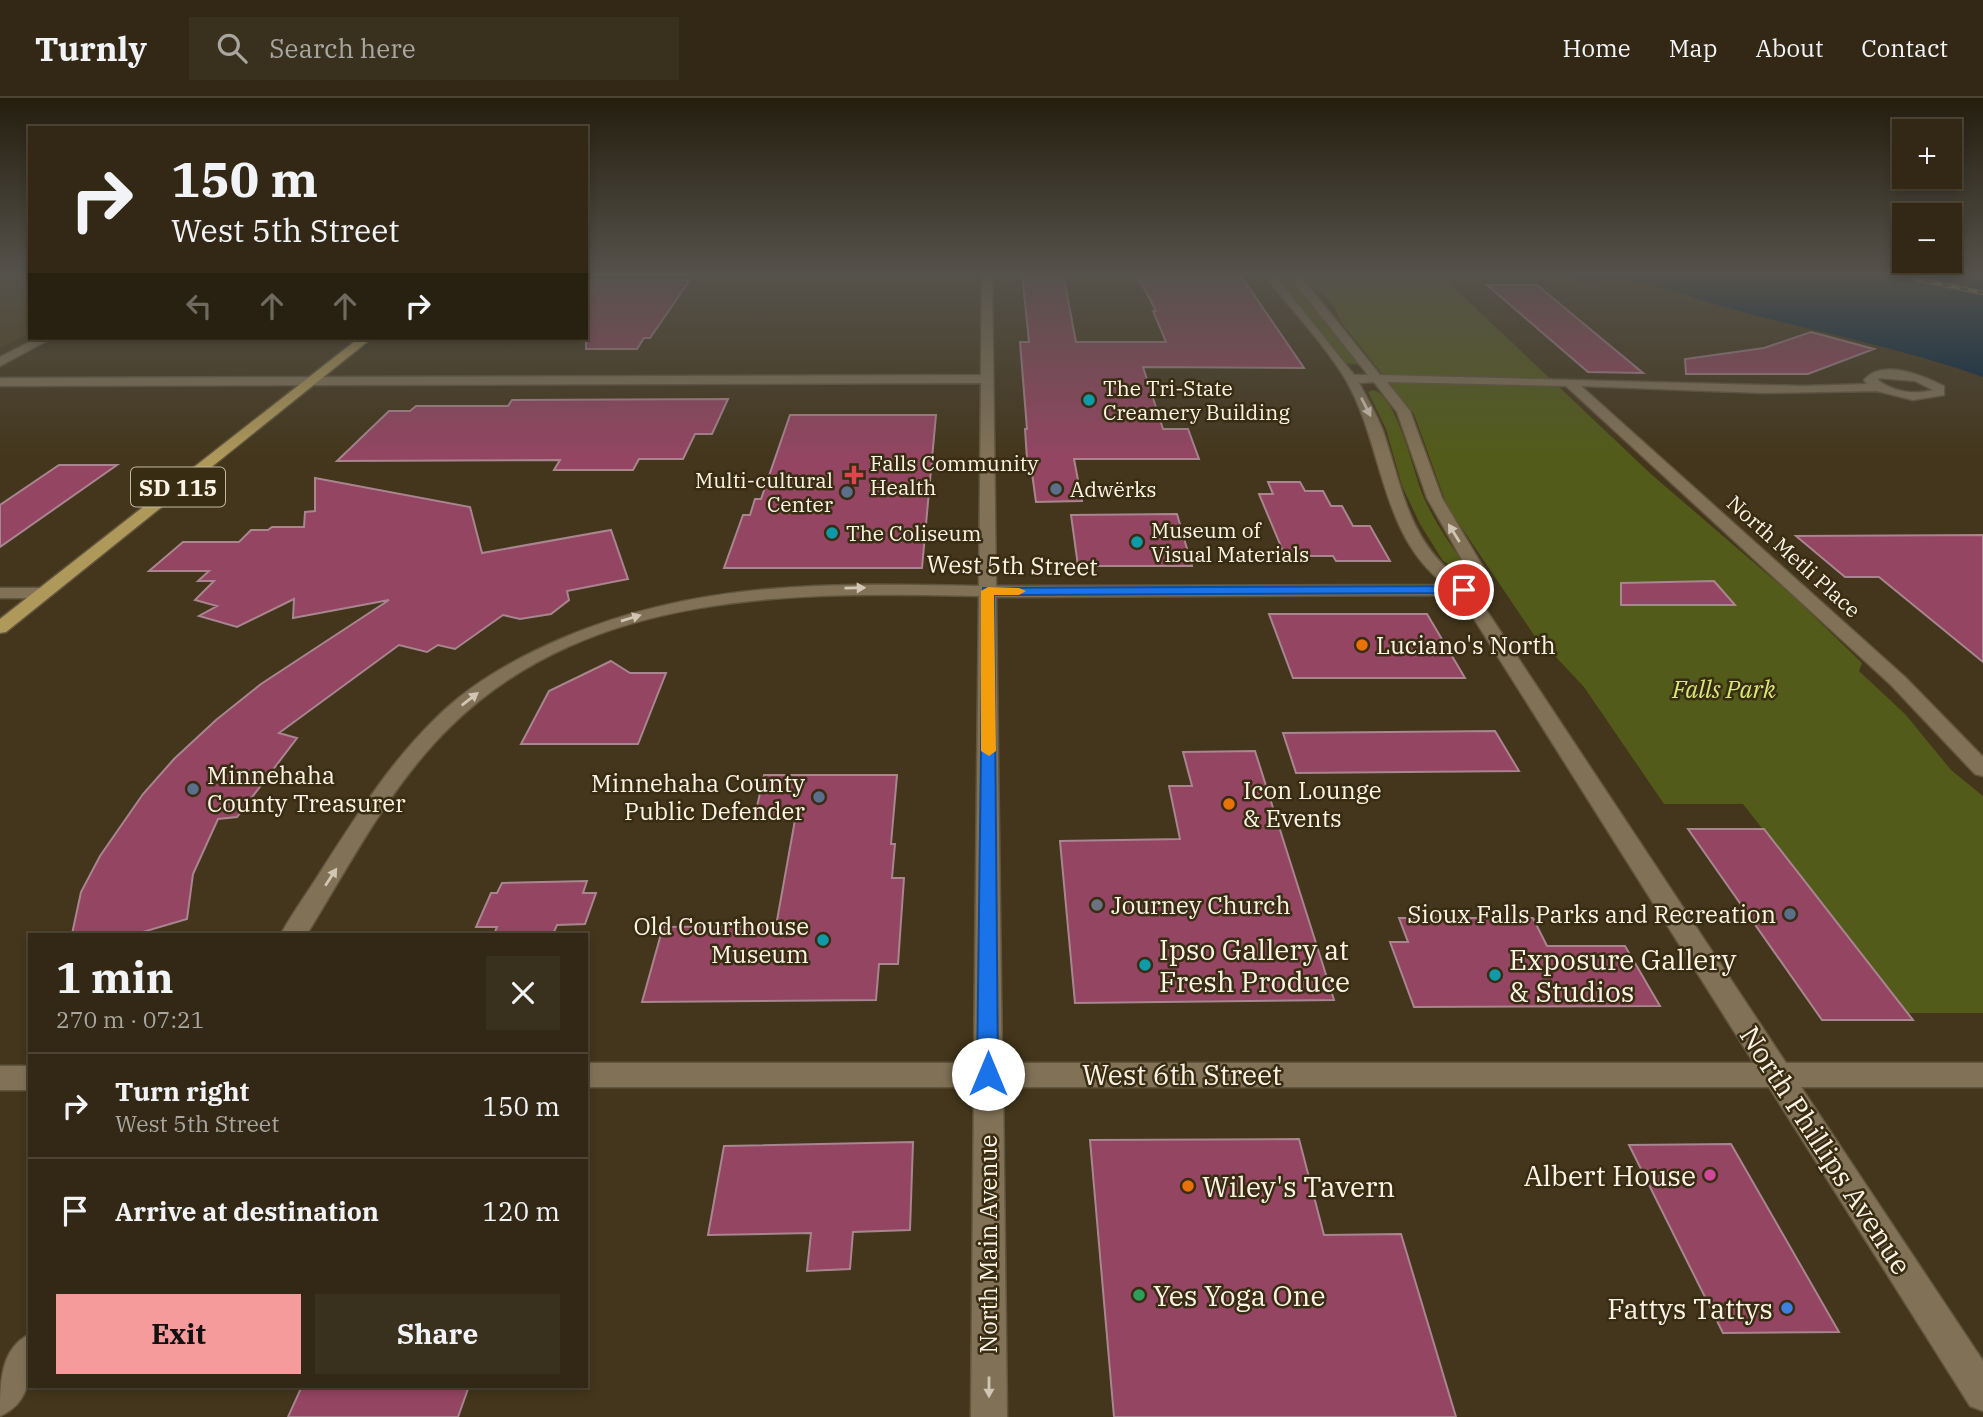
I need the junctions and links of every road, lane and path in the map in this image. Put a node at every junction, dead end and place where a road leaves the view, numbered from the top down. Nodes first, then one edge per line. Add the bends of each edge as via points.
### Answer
1 (988, 335) edge
2 (1316, 335) edge
3 (1343, 335) edge
4 (42, 340) edge
5 (363, 340) edge
6 (0, 362) edge
7 (988, 379) junction
8 (1351, 379) junction
9 (1379, 379) junction
10 (312, 381) junction
11 (0, 382) edge
12 (1569, 382) junction
13 (1880, 387) dead end
14 (1464, 590) junction
15 (988, 591) junction
16 (0, 593) edge
17 (45, 593) junction
18 (0, 628) edge
19 (1983, 769) edge
20 (295, 933) edge
21 (988, 1074) junction
22 (1777, 1074) junction
23 (1983, 1074) edge
24 (588, 1075) edge
25 (28, 1077) edge
26 (0, 1078) edge
27 (28, 1354) edge
28 (1983, 1393) edge
29 (0, 1398) edge
30 (989, 1417) edge

1 - 7 street, North Main Avenue
2 - 8 street, North Phillips Avenue
3 - 9 street
4 - 6 street
5 - 10 main road, SD 115
7 - 10 street
7 - 15 street, North Main Avenue
8 - 9 street
8 -> 14 street, North Phillips Avenue via 1375,428 1403,521 1439,572
9 - 12 street
14 -> 9 street via 1478,572 1430,488 1408,421
10 - 11 street
10 - 17 main road, SD 115
12 - 13 street via 1710,388
12 - 19 street, North Metli Place via 1898,681
14 - 15 street, West 5th Street
14 - 22 street, North Phillips Avenue
20 -> 15 street, West 5th Street via 420,745 473,695 567,641 638,615 715,597 796,589
15 - 21 street, North Main Avenue
16 - 17 street
17 - 18 main road, SD 115
21 - 22 street, West 6th Street
21 - 24 street, West 6th Street
21 -> 30 street, North Main Avenue
22 - 23 street, West 6th Street
22 - 28 street, North Phillips Avenue
25 - 26 street
27 - 29 street

